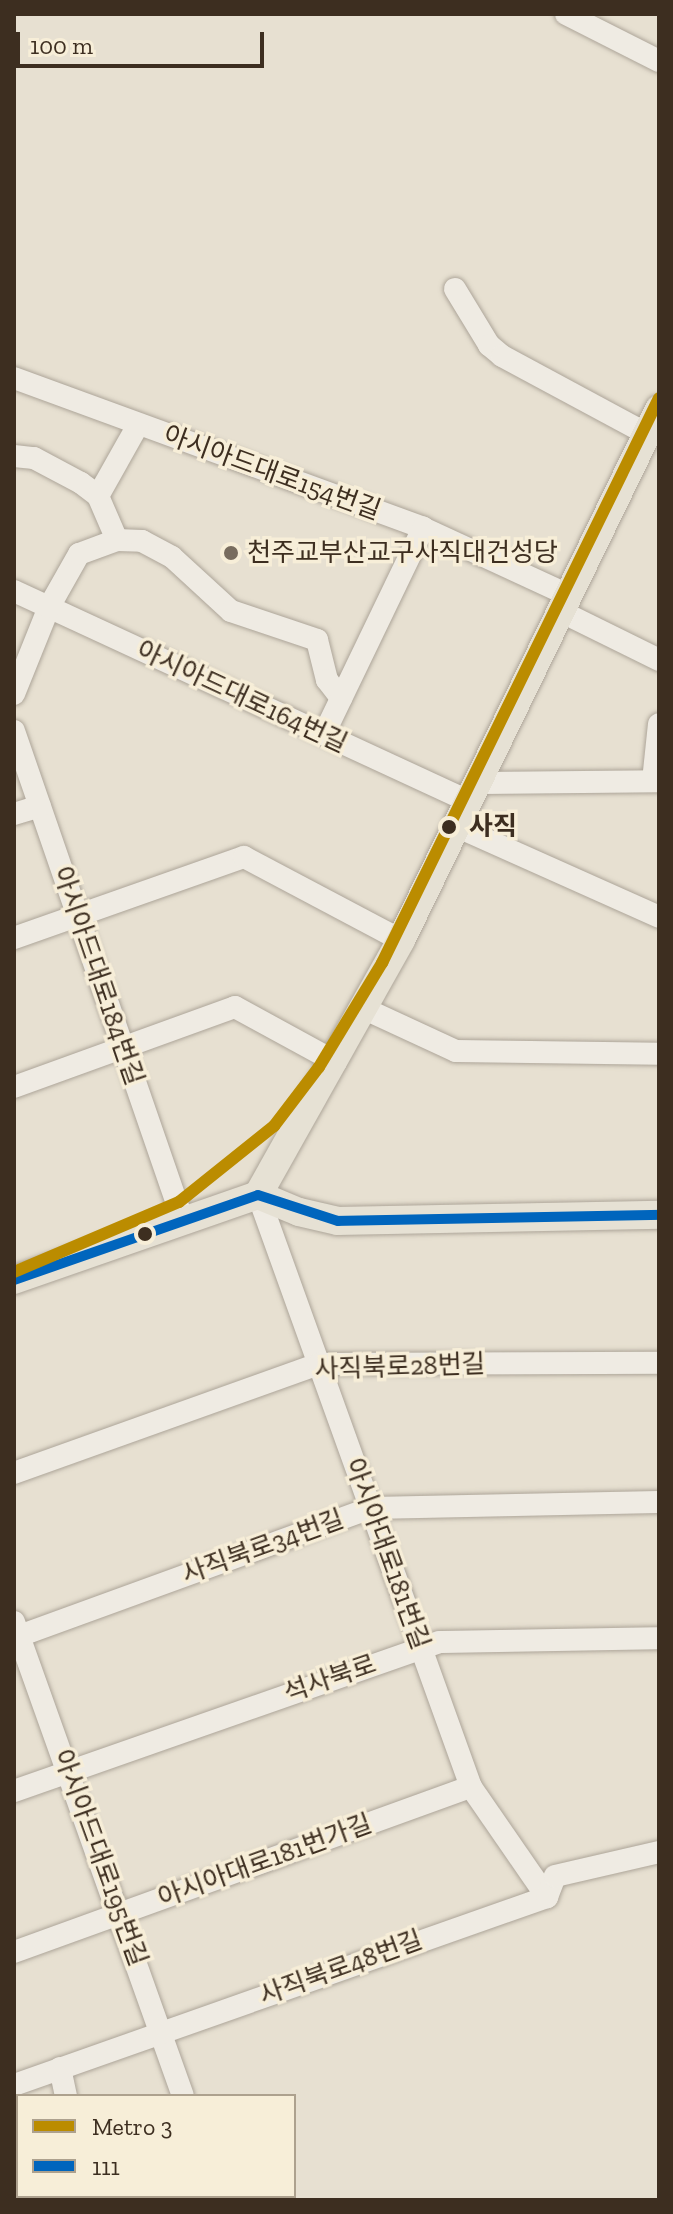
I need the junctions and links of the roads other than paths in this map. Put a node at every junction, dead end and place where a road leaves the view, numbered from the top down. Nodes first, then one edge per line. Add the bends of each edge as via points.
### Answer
1 (566, 14) edge
2 (659, 61) edge
3 (455, 289) dead end
4 (14, 378) edge
5 (138, 425) junction
6 (654, 425) edge
7 (14, 456) edge
8 (98, 496) junction
9 (423, 528) junction
10 (117, 540) junction
11 (14, 591) edge
12 (566, 604) junction
13 (49, 607) junction
14 (659, 660) edge
15 (14, 694) edge
16 (341, 698) junction
17 (659, 724) edge
18 (14, 731) edge
19 (324, 734) junction
20 (656, 781) edge
21 (470, 804) junction
22 (40, 806) junction
23 (14, 814) edge
24 (78, 915) junction
25 (659, 917) edge
26 (14, 938) edge
27 (401, 940) junction
28 (365, 1009) junction
29 (123, 1047) junction
30 (659, 1054) edge
31 (336, 1062) junction
32 (14, 1087) edge
33 (258, 1195) junction
34 (659, 1215) edge
35 (183, 1221) junction
36 (14, 1280) edge
37 (659, 1363) edge
38 (319, 1364) junction
39 (14, 1473) edge
40 (659, 1502) edge
41 (371, 1508) junction
42 (17, 1629) edge
43 (659, 1638) edge
44 (421, 1647) junction
45 (68, 1772) junction
46 (471, 1787) junction
47 (14, 1791) edge
48 (659, 1852) edge
49 (547, 1897) junction
50 (120, 1914) junction
51 (14, 1952) edge
52 (163, 2031) junction
53 (60, 2068) junction
54 (14, 2085) edge
55 (66, 2094) edge
56 (182, 2094) edge

1 - 2 street
3 - 6 street via 489,345 502,356
4 - 5 street, 아시아드대로154번길
5 - 8 street
5 - 9 street, 아시아드대로154번길
6 - 12 main road
7 - 8 street via 34,458
8 - 10 street
9 - 12 street, 아시아드대로154번길
9 - 16 street
10 - 13 street via 79,554
10 - 16 street via 142,541 172,557 231,611 317,640 327,680
11 - 13 street, 아시아드대로164번길
12 - 14 street, 아시아드대로154번길
12 - 21 main road
13 - 15 street
13 - 19 street, 아시아드대로164번길
16 - 19 street
17 - 20 street
18 - 22 street, 아시아드대로184번길
19 - 21 street, 아시아드대로164번길
20 - 21 street
21 - 25 street, 아시아드대로164번길
21 - 27 main road
22 - 23 street
22 - 24 street, 아시아드대로184번길
24 - 26 street
24 - 27 street via 244,857
24 - 29 street, 아시아드대로184번길
27 - 28 main road
28 - 30 street via 456,1051
28 - 31 main road
29 - 31 street via 235,1007
29 - 32 street
29 - 35 street, 아시아드대로184번길
31 - 33 main road
33 - 34 main road via 338,1221
33 - 35 main road
33 - 38 street, 아시아대로181번길
35 - 36 main road
37 - 38 street, 사직북로28번길
38 - 39 street, 사직북로28번길
38 - 41 street, 아시아대로181번길
40 - 41 street, 사직북로34번길
41 - 42 street, 사직북로34번길
41 - 44 street, 아시아대로181번길
42 - 45 street, 아시아드대로195번길
43 - 44 street, 석사북로 via 460,1638
44 - 45 street, 석사북로
44 - 46 street, 아시아대로181번길
45 - 47 street, 석사북로
45 - 50 street, 아시아드대로195번길
46 - 49 street, 아시아대로181번길
46 - 50 street, 아시아대로181번가길
48 - 49 street, 사직북로48번길 via 555,1876
49 - 52 street, 사직북로48번길
50 - 51 street, 아시아대로181번가길
50 - 52 street, 아시아드대로195번길
52 - 53 street, 사직북로48번길
52 - 56 street, 아시아드대로195번길
53 - 54 street, 사직북로48번길
53 - 55 street

